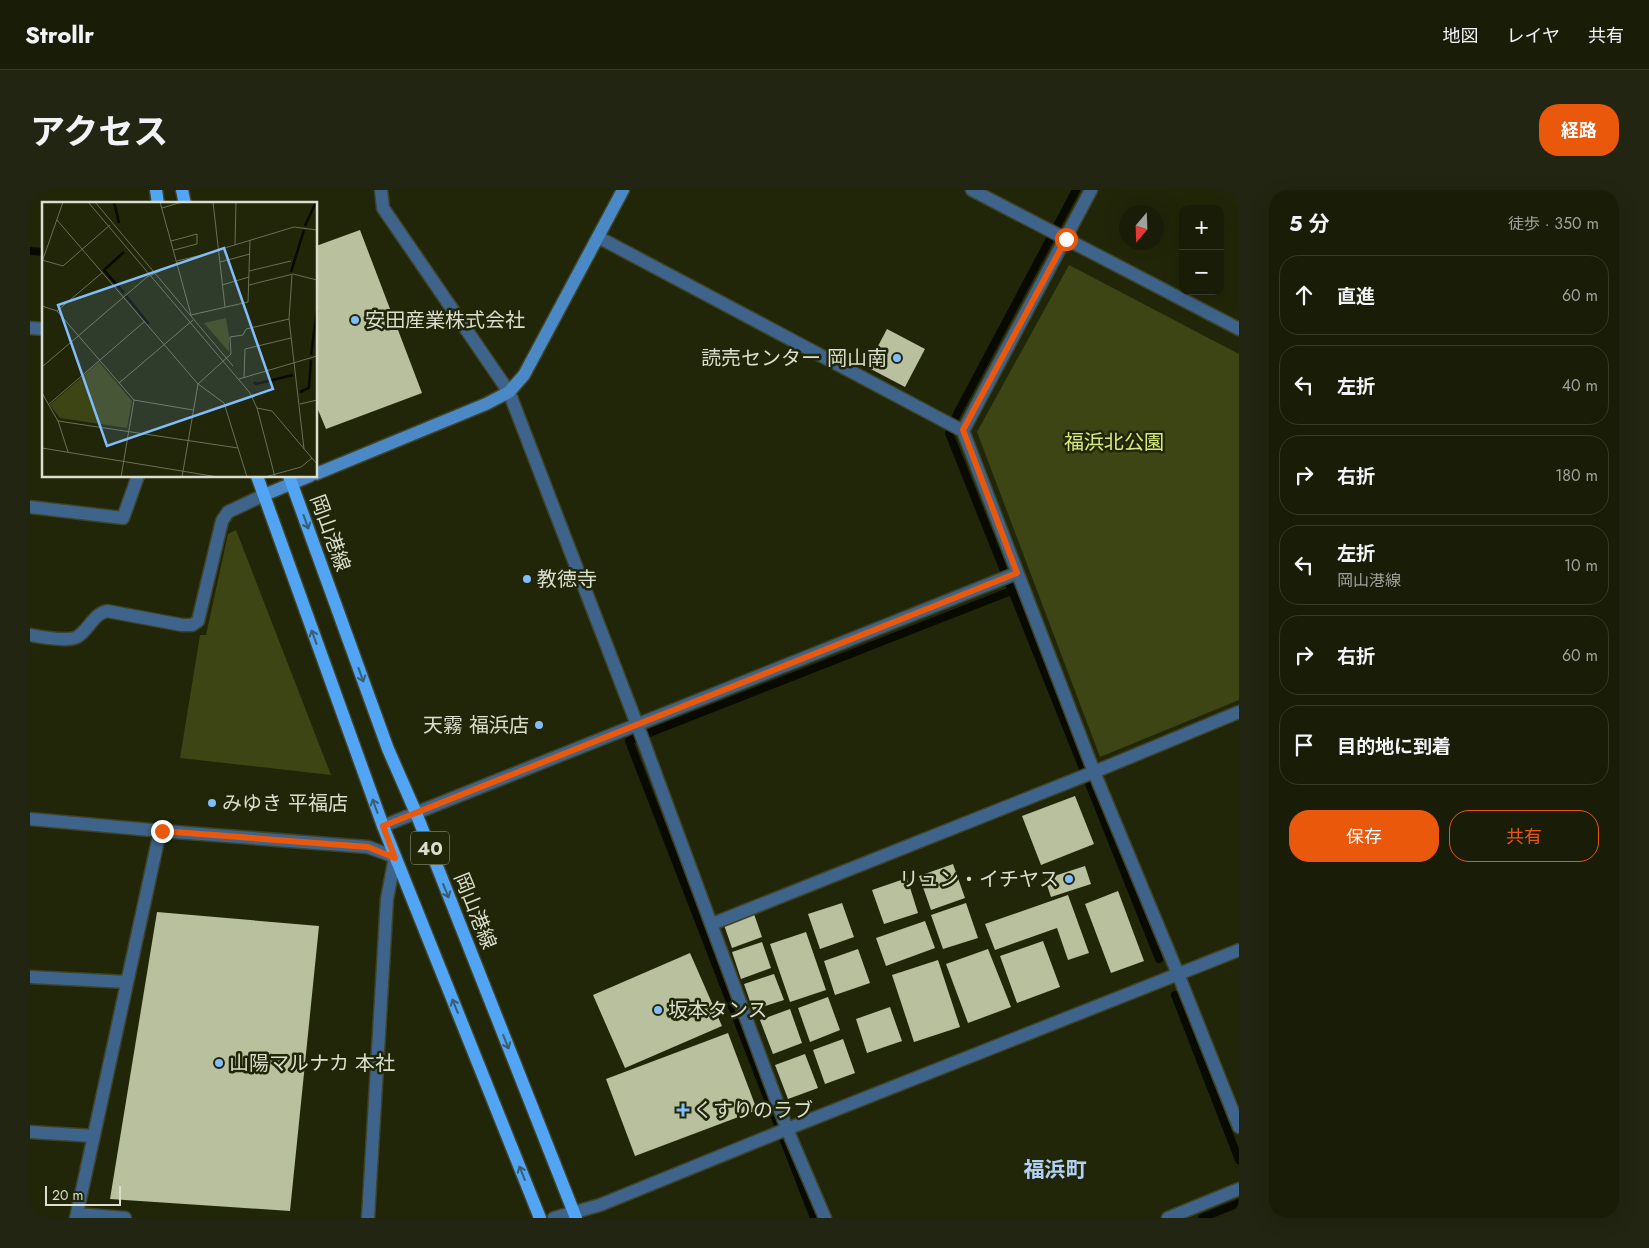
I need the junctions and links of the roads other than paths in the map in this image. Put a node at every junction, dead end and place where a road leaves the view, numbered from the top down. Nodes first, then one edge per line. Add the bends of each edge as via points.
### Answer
1 (381, 190) edge
2 (623, 190) edge
3 (972, 190) edge
4 (1091, 190) edge
5 (1057, 234) junction
6 (598, 237) junction
7 (1239, 329) edge
8 (509, 392) junction
9 (956, 427) junction
10 (318, 473) edge
11 (137, 478) edge
12 (257, 478) edge
13 (290, 480) edge
14 (264, 495) junction
15 (30, 507) edge
16 (1010, 576) junction
17 (30, 636) edge
18 (1239, 712) edge
19 (640, 732) junction
20 (1089, 774) junction
21 (416, 813) junction
22 (30, 819) edge
23 (383, 826) junction
24 (160, 831) junction
25 (395, 858) junction
26 (712, 924) junction
27 (1239, 950) edge
28 (1178, 974) junction
29 (30, 977) edge
30 (127, 982) junction
31 (1239, 1127) edge
32 (781, 1131) junction
33 (30, 1132) edge
34 (94, 1136) junction
35 (1239, 1189) edge
36 (575, 1215) edge
37 (77, 1216) edge
38 (125, 1218) edge
39 (368, 1218) edge
40 (540, 1218) edge
41 (554, 1218) edge
42 (825, 1218) edge
43 (1168, 1218) edge

1 - 8 street via 383,208
2 - 6 street
3 - 5 street
4 - 5 street
5 - 7 street
5 - 9 street
6 - 8 street via 524,375
6 - 9 street
8 - 10 street
8 - 19 street
9 - 16 street
11 - 15 street via 123,518
12 - 14 main road, 40
13 - 14 street
13 -> 21 main road, 岡山港線 / 40 via 388,749
14 - 17 street via 228,512 222,521 198,621 192,625 107,611 100,613 78,636 69,639
23 -> 14 main road, 40
16 - 19 street
16 - 20 street
18 - 20 street
19 - 21 street
19 - 26 street
20 - 26 street
20 - 28 street
21 - 23 street
21 -> 36 main road, 岡山港線 / 40
22 - 24 street
23 - 25 main road, 40
24 - 25 street via 368,847
24 - 30 street
25 - 39 street via 386,907
40 -> 25 main road, 40
26 - 32 street
27 - 28 street
28 - 31 street
28 - 32 street
29 - 30 street
30 - 34 street
32 - 36 street
32 - 42 street
33 - 34 street
34 - 37 street
35 - 43 street
36 - 41 street
37 - 38 street

